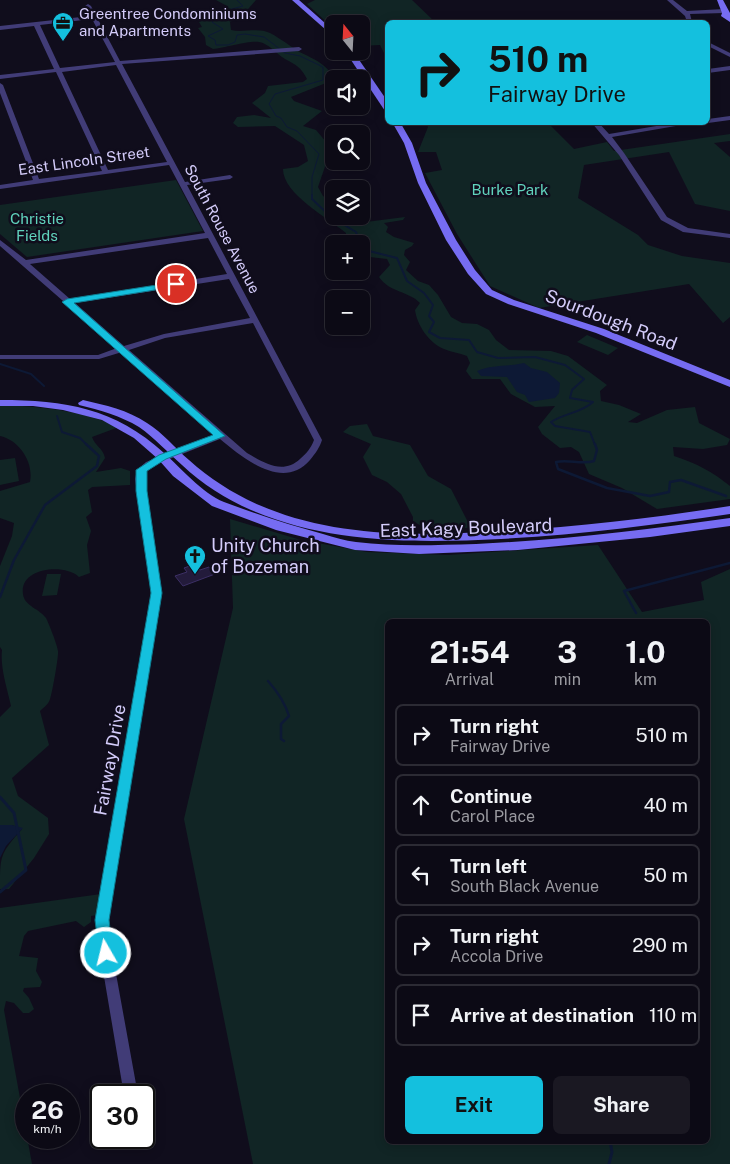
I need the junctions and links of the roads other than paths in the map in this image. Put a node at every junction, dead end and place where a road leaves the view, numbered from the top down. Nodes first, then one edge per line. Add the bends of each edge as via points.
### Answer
1 (294, 0) edge
2 (670, 0) edge
3 (720, 0) edge
4 (88, 6) dead end
5 (686, 13) junction
6 (728, 15) edge
7 (93, 17) junction
8 (689, 20) edge
9 (36, 23) junction
10 (325, 27) edge
11 (0, 28) edge
12 (710, 45) edge
13 (299, 49) dead end
14 (730, 55) edge
15 (355, 60) edge
16 (118, 63) junction
17 (730, 68) edge
18 (58, 70) junction
19 (710, 71) edge
20 (0, 77) edge
21 (0, 85) edge
22 (385, 105) edge
23 (730, 118) edge
24 (710, 121) edge
25 (398, 125) edge
26 (597, 125) edge
27 (677, 125) edge
28 (607, 136) junction
29 (172, 163) junction
30 (106, 172) junction
31 (230, 177) dead end
32 (37, 182) junction
33 (183, 184) junction
34 (0, 187) edge
35 (210, 235) junction
36 (730, 236) edge
37 (0, 242) edge
38 (23, 263) junction
39 (232, 276) junction
40 (67, 302) junction
41 (255, 320) junction
42 (123, 350) junction
43 (0, 357) edge
44 (730, 384) edge
45 (0, 397) edge
46 (0, 403) edge
47 (220, 436) junction
48 (176, 453) junction
49 (162, 457) junction
50 (730, 510) edge
51 (730, 522) edge
52 (129, 1084) edge

1 - 10 main road
2 - 5 street
3 - 6 main road
4 - 7 street, South Rouse Avenue
5 - 6 street
5 - 8 street
7 - 9 street
7 - 16 street, South Rouse Avenue
9 - 11 street
9 - 18 street
12 - 14 street
13 - 16 street
15 - 22 main road
16 - 18 street
16 - 29 street, South Rouse Avenue
17 - 19 street
18 - 20 street
18 - 30 street
21 - 32 street
23 - 24 street
25 - 44 main road, Sourdough Road via 408,143 423,186 462,259 489,292 583,325
26 - 28 street
27 - 28 street
28 - 36 street via 664,218 686,230
29 - 30 street, East Lincoln Street
29 - 33 street, South Rouse Avenue
30 - 32 street, East Lincoln Street
31 - 33 street
32 - 34 street, East Lincoln Street
33 - 35 street, South Rouse Avenue
35 - 38 street
35 - 39 street, South Rouse Avenue
37 - 38 street
38 - 40 street
39 - 40 street
39 - 41 street, South Rouse Avenue
40 - 42 street
41 - 42 street via 164,336
41 - 47 street, South Rouse Avenue via 318,440 302,463 281,472 244,456
42 - 43 street via 90,358
42 - 47 street
45 - 48 main road, East Kagy Boulevard via 63,399 112,411 141,424
46 - 49 main road, East Kagy Boulevard via 63,407 106,418 138,436
47 - 48 street, Fairway Drive
48 - 49 street, Fairway Drive
48 - 50 main road, East Kagy Boulevard via 212,484 260,509 313,527 375,537 440,538 550,532
49 - 51 main road, East Kagy Boulevard via 177,474 216,503 280,527 365,547 419,550 527,545
49 - 52 street, Fairway Drive via 142,470 140,479 157,593 102,920

